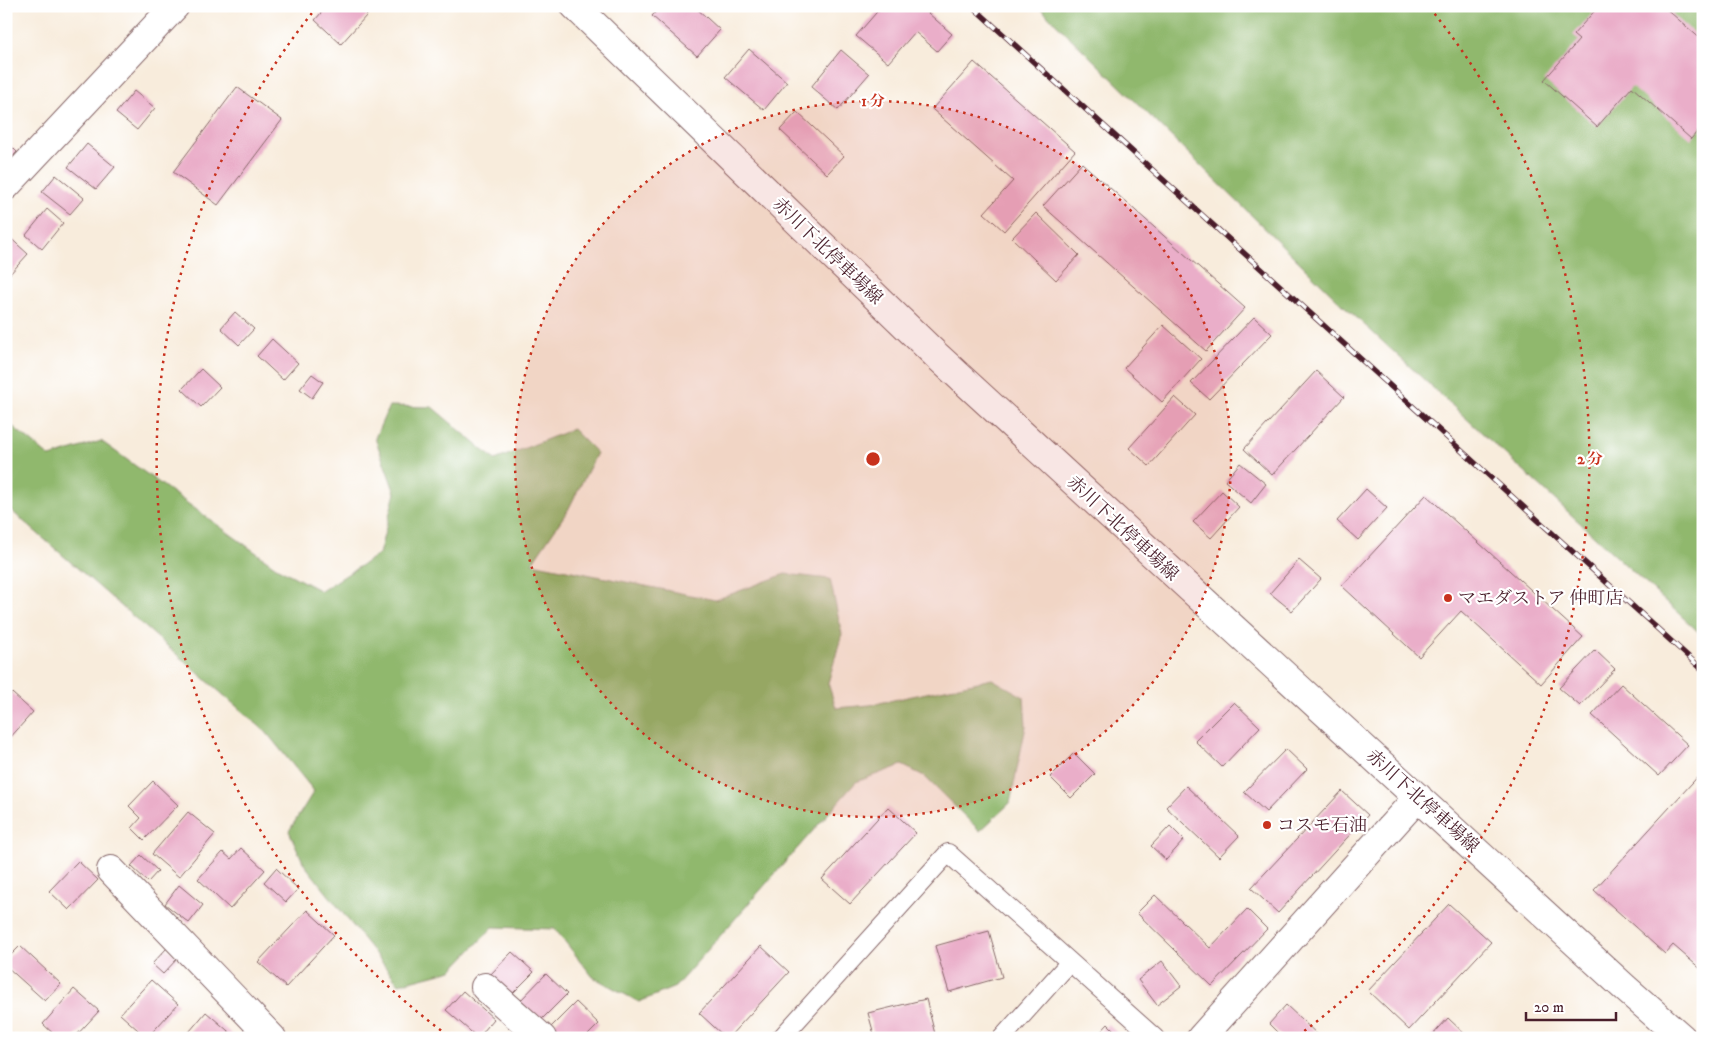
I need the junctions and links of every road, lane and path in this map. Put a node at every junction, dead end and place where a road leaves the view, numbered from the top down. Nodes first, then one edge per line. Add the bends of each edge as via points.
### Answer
1 (175, 6) edge
2 (575, 6) edge
3 (6, 186) edge
4 (1418, 797) junction
5 (111, 870) dead end
6 (1070, 962) junction
7 (485, 987) dead end
8 (272, 1038) edge
9 (542, 1038) edge
10 (781, 1038) edge
11 (1002, 1038) edge
12 (1155, 1038) edge
13 (1201, 1038) edge
14 (1682, 1038) edge

1 - 3 main road
2 - 4 main road, 赤川下北停車場線 via 936,355
4 - 13 main road
4 - 14 main road, 赤川下北停車場線
5 - 8 main road
6 - 10 lane via 948,853
6 - 11 lane
6 - 12 lane
7 - 9 main road

